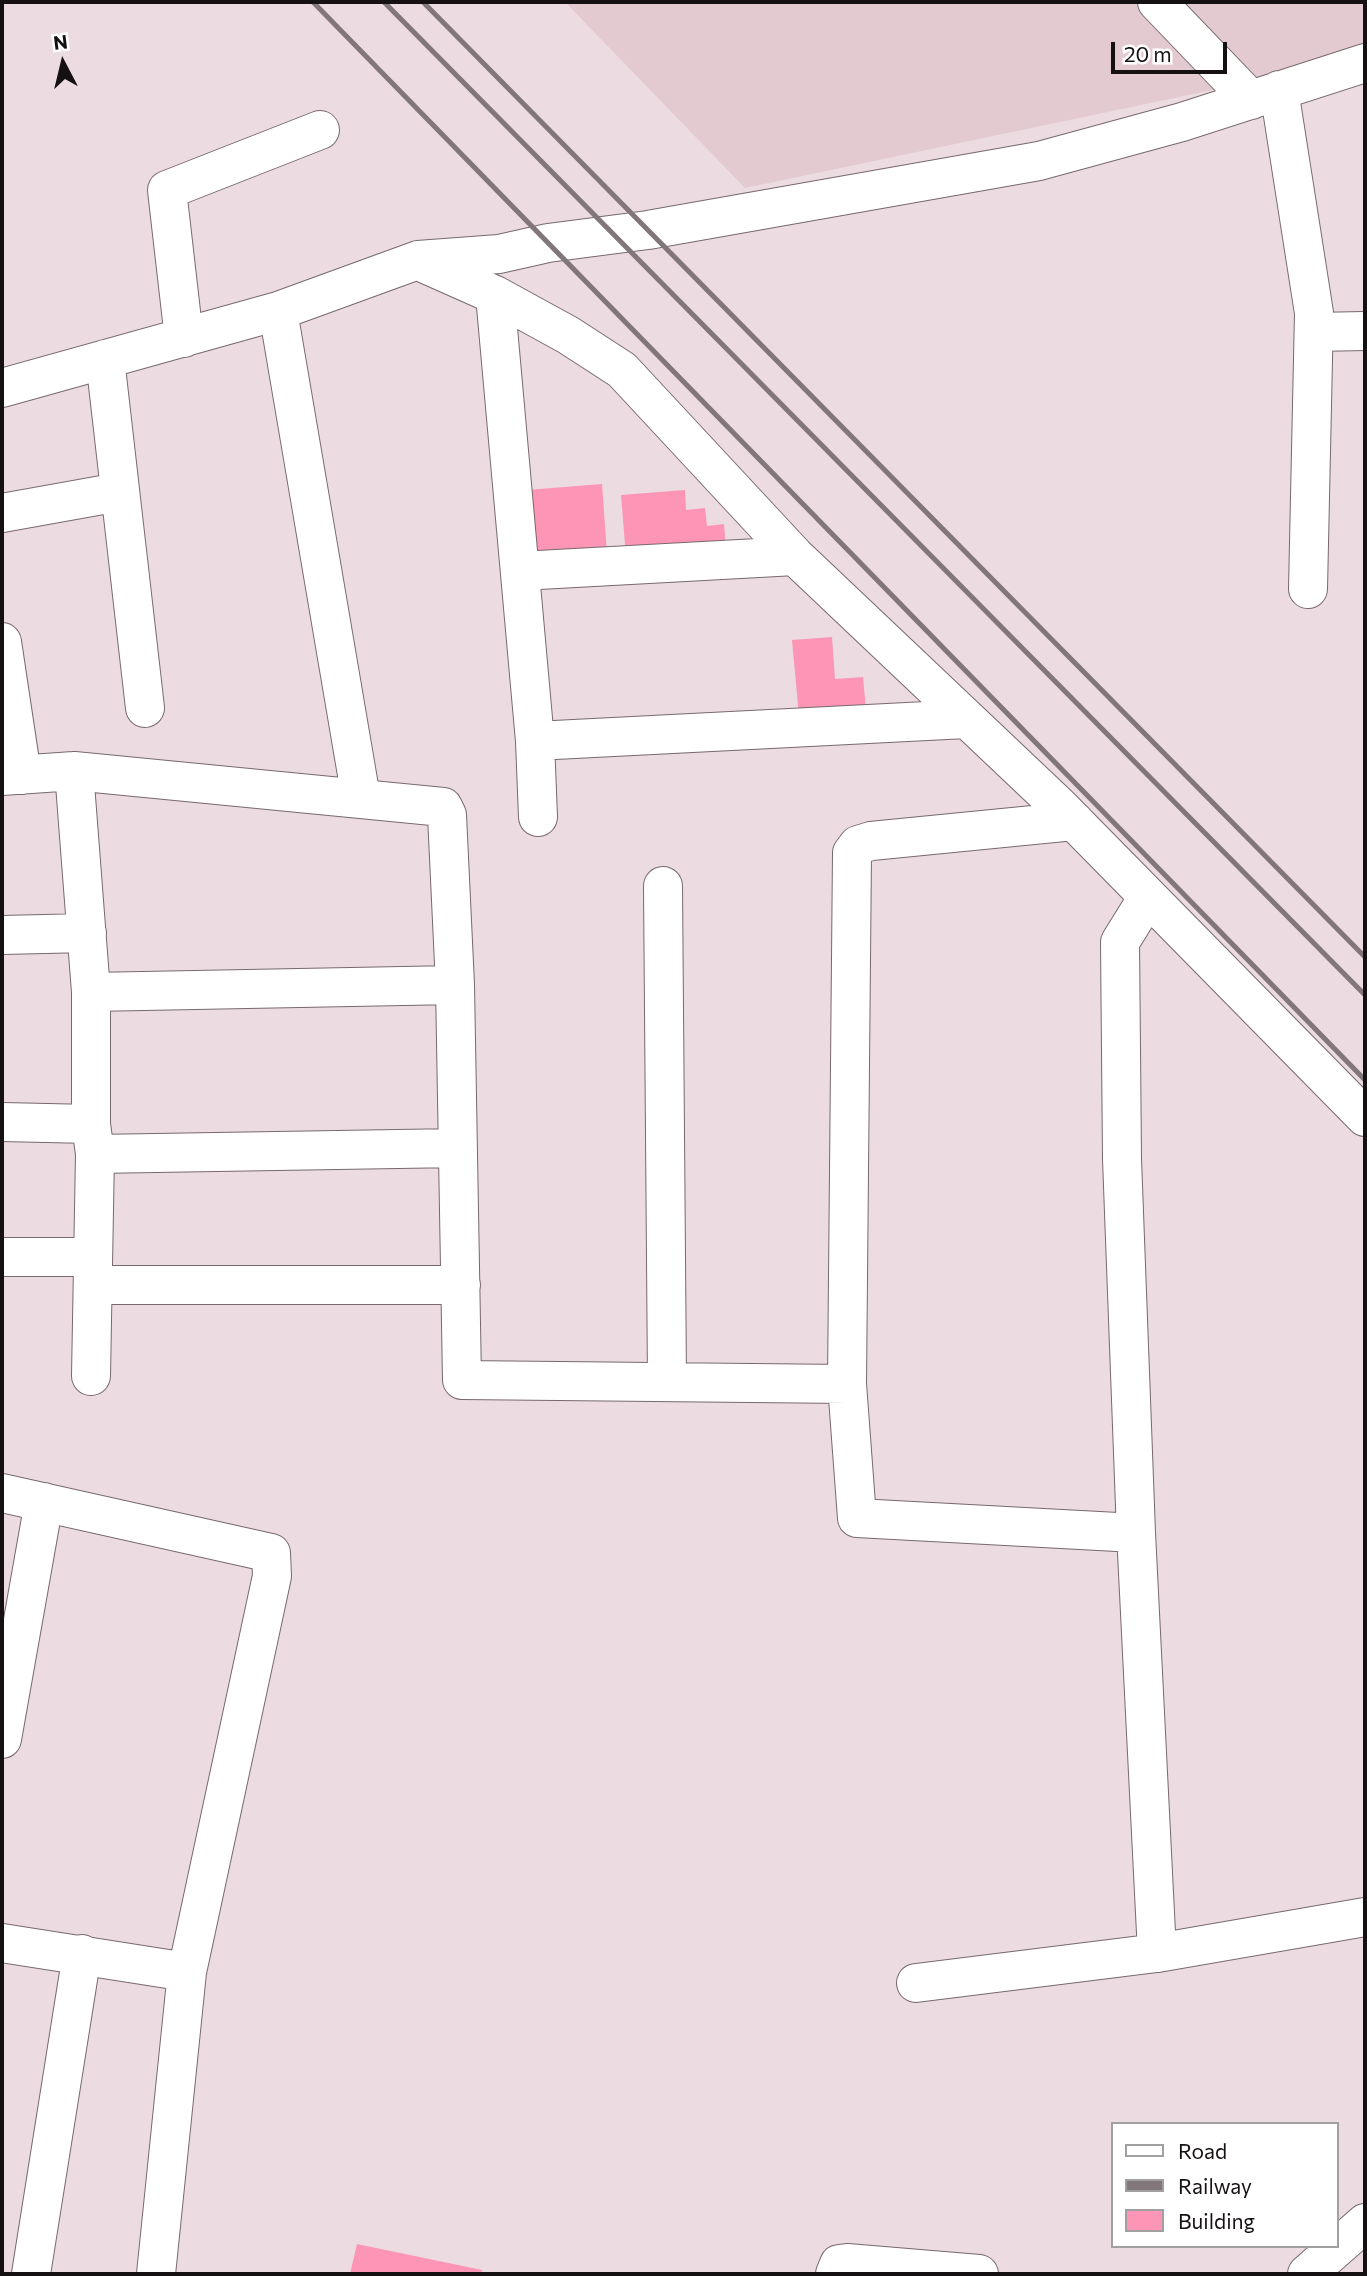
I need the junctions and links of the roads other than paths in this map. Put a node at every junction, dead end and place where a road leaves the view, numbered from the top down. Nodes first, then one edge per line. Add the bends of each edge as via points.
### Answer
1 (1157, 2) edge
2 (1365, 63) edge
3 (1265, 95) junction
4 (320, 130) dead end
5 (418, 260) junction
6 (495, 295) junction
7 (278, 311) junction
8 (1365, 331) edge
9 (1314, 332) junction
10 (184, 338) junction
11 (105, 359) junction
12 (2, 388) edge
13 (119, 492) junction
14 (2, 513) edge
15 (795, 556) junction
16 (520, 571) junction
17 (1308, 589) dead end
18 (2, 642) edge
19 (145, 708) dead end
20 (966, 719) junction
21 (535, 741) junction
22 (74, 771) junction
23 (12, 775) edge
24 (361, 798) junction
25 (538, 817) dead end
26 (1074, 821) junction
27 (663, 886) dead end
28 (1149, 897) junction
29 (87, 933) junction
30 (2, 935) edge
31 (454, 985) junction
32 (91, 992) junction
33 (1365, 1117) edge
34 (2, 1122) edge
35 (93, 1139) junction
36 (458, 1148) junction
37 (2, 1256) edge
38 (93, 1271) junction
39 (461, 1285) junction
40 (91, 1376) dead end
41 (667, 1382) junction
42 (847, 1384) junction
43 (2, 1493) edge
44 (44, 1502) junction
45 (1136, 1533) junction
46 (2, 1739) edge
47 (1365, 1917) edge
48 (2, 1942) edge
49 (1157, 1952) junction
50 (82, 1954) junction
51 (187, 1972) junction
52 (916, 1983) dead end
53 (1365, 2223) edge
54 (1339, 2246) edge
55 (1337, 2248) edge
56 (31, 2274) edge
57 (156, 2274) edge
58 (835, 2274) edge
59 (979, 2274) edge
60 (1307, 2274) edge

1 - 3 street
2 - 3 street
3 - 5 street via 1038,161 499,254
3 - 9 street via 1312,286
4 - 10 street via 167,190
5 - 6 street
5 - 7 street
6 - 15 street via 622,370
6 - 16 street
7 - 10 street
7 - 24 street
8 - 9 street
9 - 17 street
10 - 11 street
11 - 12 street
11 - 13 street
13 - 14 street
13 - 19 street
15 - 16 street
15 - 20 street
16 - 21 street
18 - 23 street
20 - 21 street
20 - 26 street
21 - 25 street
22 - 23 street
22 - 24 street
22 - 29 street
24 - 31 street via 433,804 443,807 447,815
26 - 28 street
26 - 42 street via 871,841 858,845 852,853
27 - 41 street
28 - 33 street
28 - 45 street via 1120,942 1122,1159
29 - 30 street
29 - 32 street
31 - 32 street
31 - 36 street
32 - 35 street
34 - 35 street
35 - 36 street
35 - 38 street
36 - 39 street
37 - 38 street
38 - 39 street
38 - 40 street
39 - 41 street via 462,1380
41 - 42 street
42 - 45 street via 857,1518
43 - 44 street
44 - 46 street
44 - 51 street via 271,1553 272,1576
45 - 49 street
47 - 49 street
48 - 50 street
49 - 52 street
50 - 51 street
50 - 56 street
51 - 57 street
53 - 54 street
55 - 60 street
58 - 59 street via 839,2264 847,2263

